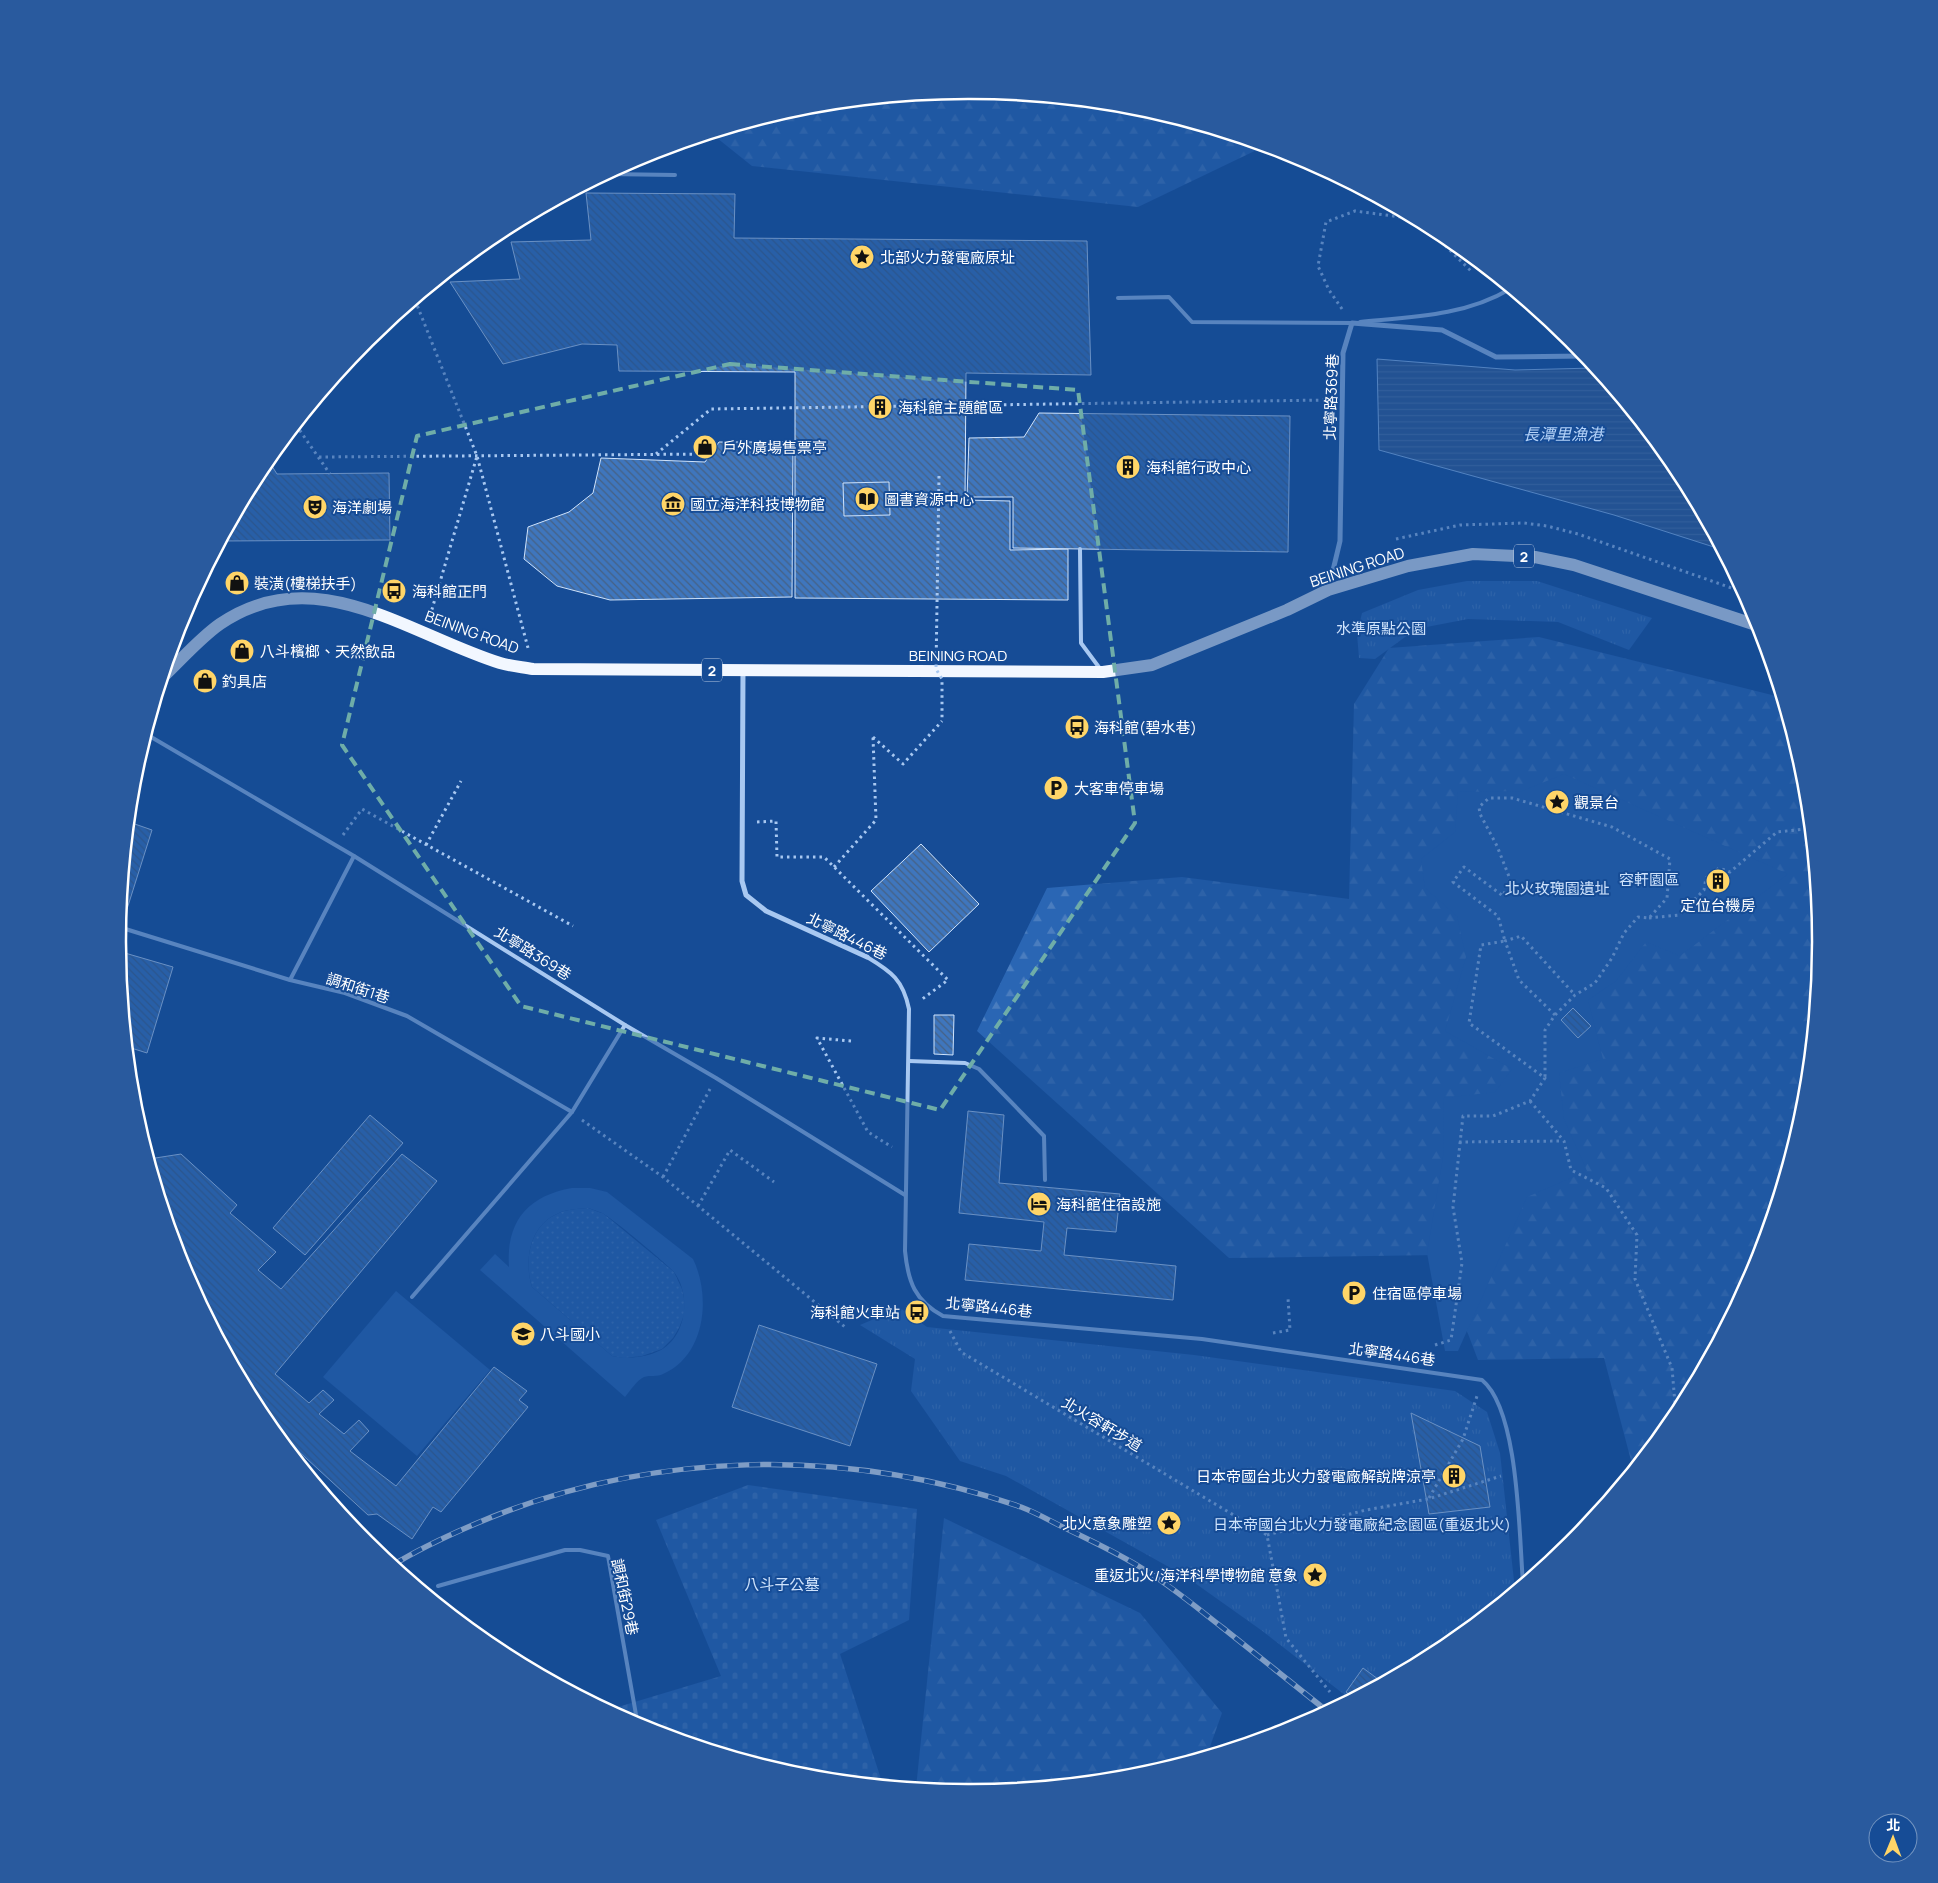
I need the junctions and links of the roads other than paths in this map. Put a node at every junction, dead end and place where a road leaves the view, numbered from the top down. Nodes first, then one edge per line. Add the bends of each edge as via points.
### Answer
1 (622, 174) edge
2 (675, 175) dead end
3 (1505, 292) edge
4 (1118, 298) dead end
5 (1352, 323) junction
6 (1575, 356) edge
7 (1080, 549) dead end
8 (1328, 590) junction
9 (1749, 623) edge
10 (172, 669) edge
11 (743, 670) junction
12 (1103, 672) junction
13 (152, 737) edge
14 (354, 856) junction
15 (126, 929) edge
16 (867, 957) joint
17 (290, 980) junction
18 (625, 1025) junction
19 (909, 1061) junction
20 (572, 1112) junction
21 (1045, 1180) dead end
22 (905, 1195) junction
23 (412, 1297) dead end
24 (1523, 1577) edge
25 (438, 1586) dead end
26 (636, 1715) edge

1 - 2 lane
3 - 5 lane via 1479,304 1441,313
4 - 5 lane via 1169,297 1192,322
5 - 6 street via 1442,330 1496,357
5 - 8 street, 北寧路369巷 via 1343,353 1340,541
7 - 12 lane via 1081,644
8 - 9 main road, BEINING ROAD / 2 via 1408,566 1473,554 1535,557 1574,565
8 - 12 main road, BEINING ROAD / 2 via 1288,610 1152,664
10 - 11 main road, BEINING ROAD / 2 via 219,625 257,606 288,599 318,598 361,607 501,663 533,670
11 - 12 main road, BEINING ROAD / 2
11 - 16 street, 北寧路446巷 via 742,881 746,894 756,906
13 - 14 lane, 北寧路369巷
14 - 17 lane
14 - 18 lane, 北寧路369巷
15 - 17 lane, 調和街1巷
16 - 19 lane, 北寧路446巷 via 897,978 905,992 909,1010
17 - 20 lane, 調和街1巷 via 345,994 408,1016
18 - 20 lane
18 - 22 lane, 北寧路369巷
19 - 21 lane via 965,1063 986,1075 1044,1136
19 - 22 lane, 北寧路446巷
20 - 23 lane
22 - 24 lane, 北寧路446巷 via 905,1252 910,1282 929,1309 943,1316 1202,1339 1482,1380 1491,1388 1507,1424
25 - 26 lane, 調和街29巷 via 565,1550 608,1556

